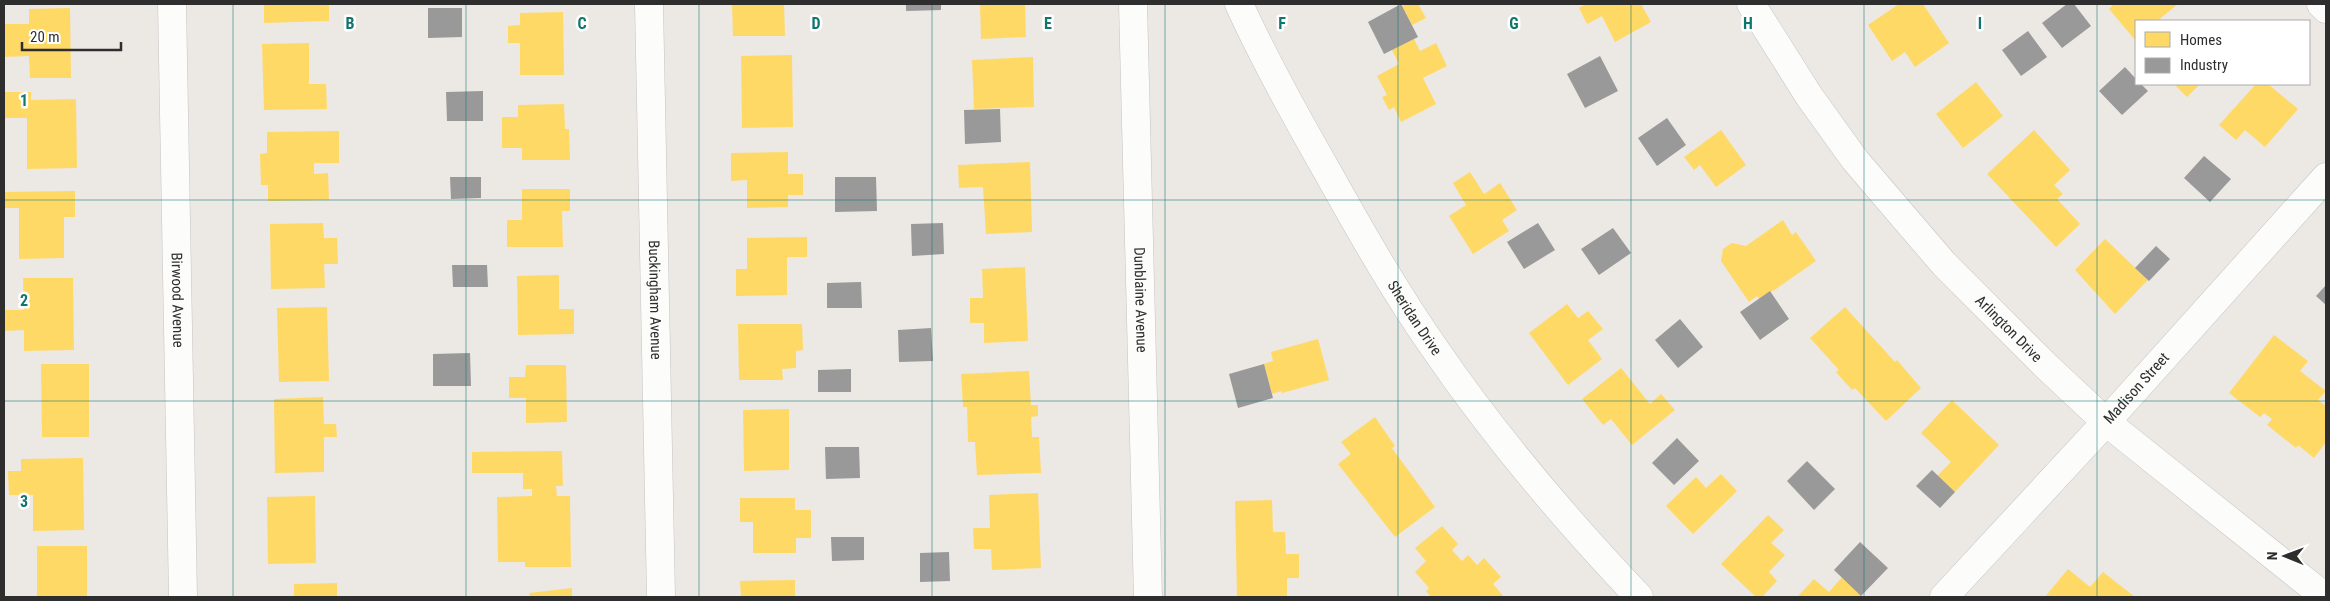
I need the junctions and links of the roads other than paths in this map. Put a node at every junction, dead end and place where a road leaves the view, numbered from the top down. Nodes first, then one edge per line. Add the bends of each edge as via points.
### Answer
1 (172, 4) edge
2 (649, 4) edge
3 (1133, 4) edge
4 (1239, 4) edge
5 (1751, 4) edge
6 (2320, 4) edge
7 (2326, 9) edge
8 (2326, 176) edge
9 (2106, 422) junction
10 (183, 597) edge
11 (661, 597) edge
12 (1148, 597) edge
13 (1639, 597) edge
14 (1944, 597) edge
15 (2325, 597) edge

1 - 10 street, Birwood Avenue
2 - 11 street, Buckingham Avenue
3 - 12 street, Dunblaine Avenue
4 - 13 street, Sheridan Drive via 1318,156 1379,263 1434,349 1524,468 1579,534
5 - 9 street, Arlington Drive via 1809,96 1900,215 1991,312
6 - 7 street
8 - 9 street, Madison Street
9 - 14 street, Madison Street
9 - 15 street, Arlington Drive

